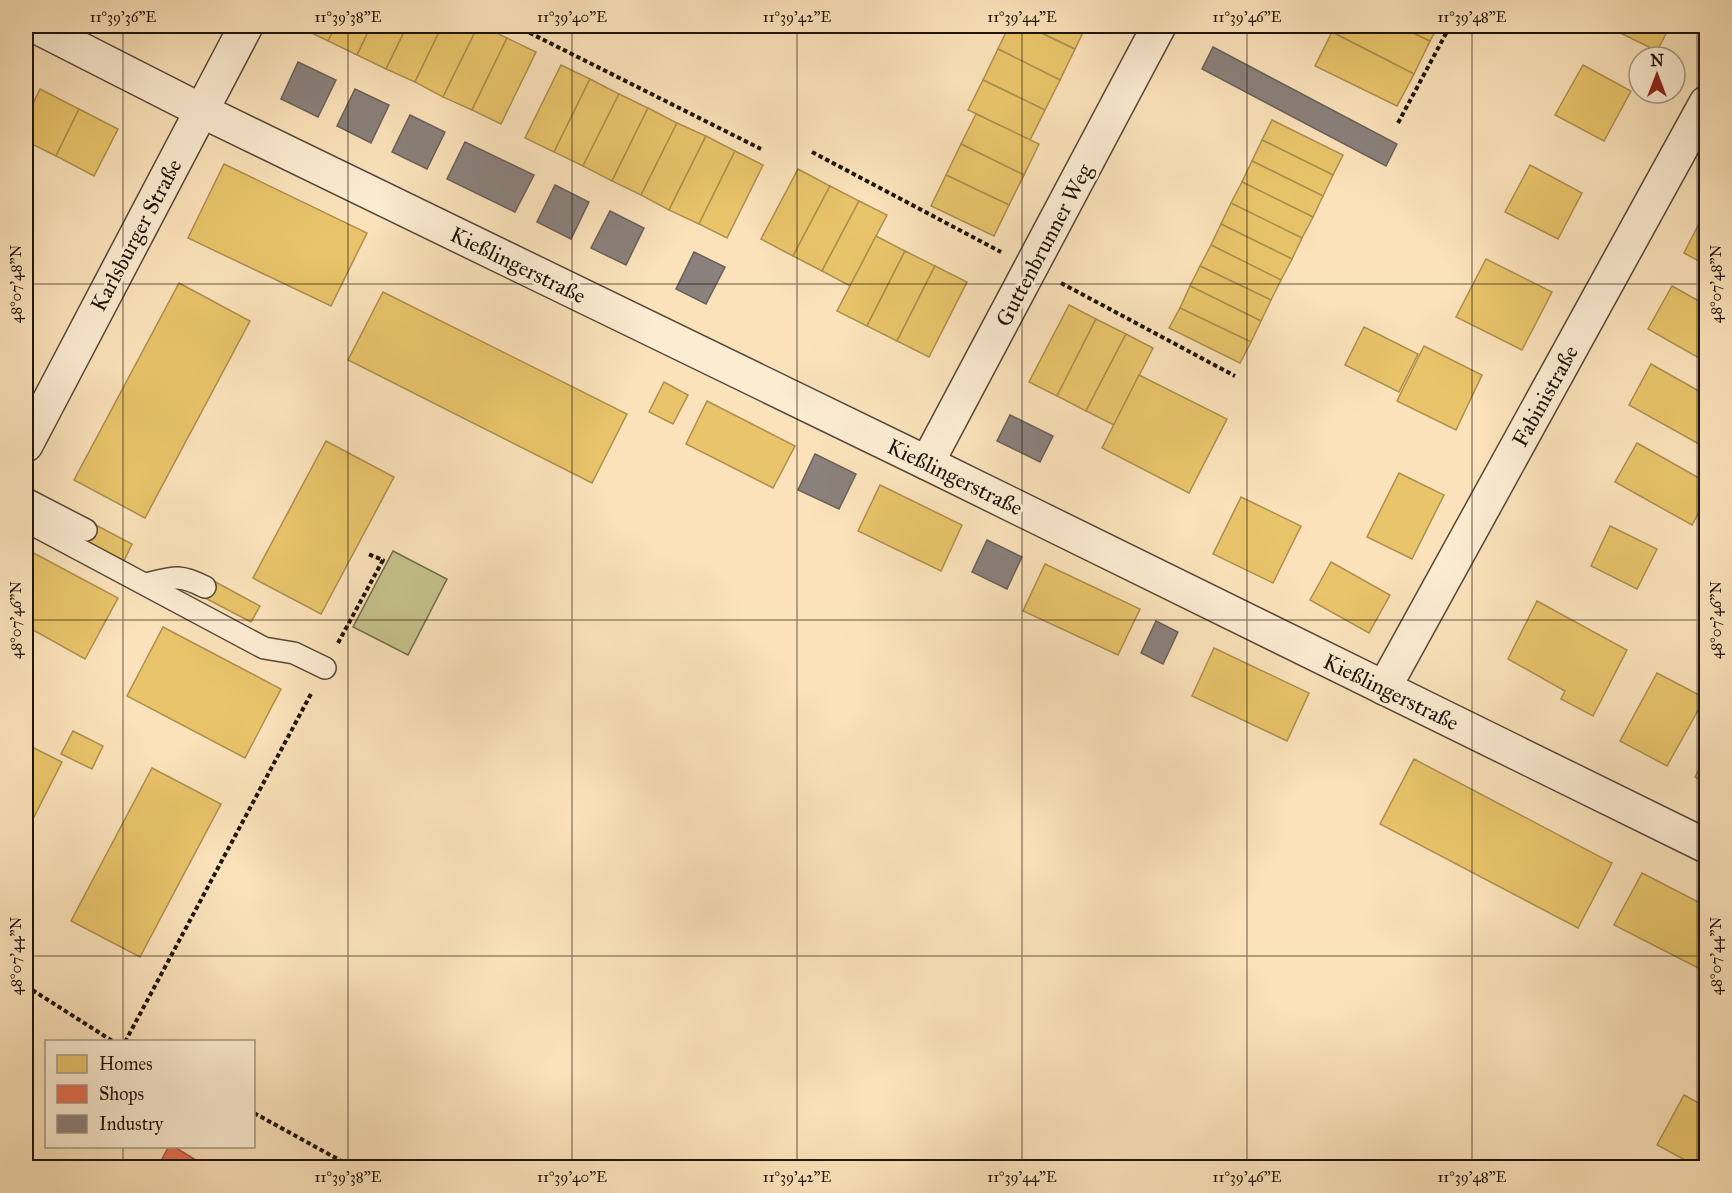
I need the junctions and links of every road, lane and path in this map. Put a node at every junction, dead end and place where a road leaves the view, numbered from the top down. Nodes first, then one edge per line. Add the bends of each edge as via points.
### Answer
1 (35, 26) edge
2 (246, 26) edge
3 (516, 26) edge
4 (1159, 26) edge
5 (1450, 26) edge
6 (1707, 103) edge
7 (202, 111) junction
8 (1398, 123) dead end
9 (761, 148) dead end
10 (812, 152) dead end
11 (1032, 268) junction
12 (1235, 376) dead end
13 (26, 445) edge
14 (927, 464) junction
15 (26, 499) edge
16 (26, 520) edge
17 (86, 530) dead end
18 (368, 554) dead end
19 (146, 584) junction
20 (205, 587) dead end
21 (325, 668) junction
22 (1384, 688) junction
23 (1707, 846) edge
24 (26, 986) edge
25 (112, 1040) edge
26 (126, 1040) edge
27 (255, 1114) edge
28 (354, 1167) edge

1 - 7 street, Kießlingerstraße
2 - 7 street, Karlsburger Straße
3 - 9 path
4 - 11 street, Guttenbrunner Weg
5 - 8 path
6 - 22 street, Fabinistraße
7 - 13 street, Karlsburger Straße
7 - 14 street, Kießlingerstraße
10 - 11 path
11 - 12 path
11 - 14 street, Guttenbrunner Weg
14 - 22 street, Kießlingerstraße
15 - 17 lane
16 - 19 lane
18 - 21 path via 382,560
19 - 20 lane via 175,577 188,578
19 - 21 lane via 264,648 294,653
21 - 26 path
22 - 23 street, Kießlingerstraße
24 - 25 path
27 - 28 path

